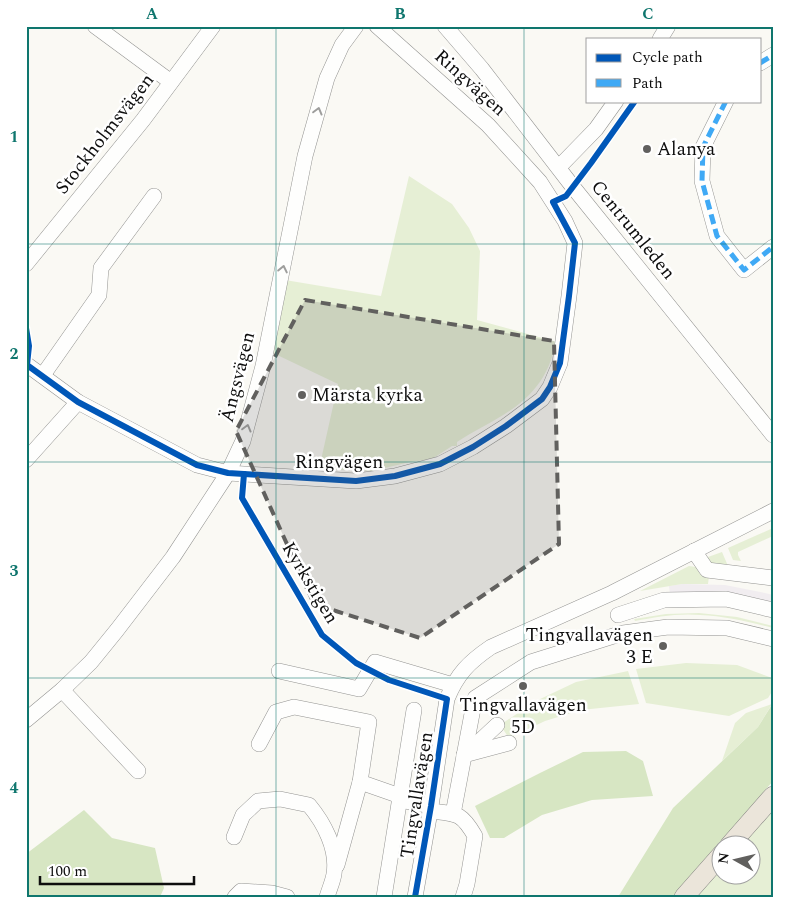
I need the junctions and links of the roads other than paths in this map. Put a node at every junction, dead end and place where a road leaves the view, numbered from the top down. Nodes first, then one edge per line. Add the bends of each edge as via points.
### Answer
1 (95, 26) edge
2 (213, 26) edge
3 (356, 26) edge
4 (377, 26) edge
5 (445, 26) edge
6 (668, 26) edge
7 (661, 38) edge
8 (773, 55) edge
9 (762, 62) edge
10 (171, 82) junction
11 (615, 102) edge
12 (726, 102) edge
13 (559, 167) junction
14 (154, 196) dead end
15 (773, 246) edge
16 (26, 264) edge
17 (26, 364) edge
18 (43, 376) junction
19 (78, 402) junction
20 (773, 435) edge
21 (26, 460) edge
22 (228, 472) junction
23 (773, 511) edge
24 (694, 551) junction
25 (773, 578) edge
26 (612, 593) junction
27 (773, 610) edge
28 (618, 615) junction
29 (622, 633) junction
30 (773, 639) edge
31 (279, 671) dead end
32 (453, 685) junction
33 (62, 690) junction
34 (414, 710) dead end
35 (26, 720) edge
36 (497, 725) dead end
37 (509, 743) dead end
38 (260, 744) dead end
39 (464, 755) junction
40 (138, 771) dead end
41 (360, 782) junction
42 (773, 796) edge
43 (400, 798) junction
44 (431, 808) junction
45 (454, 814) junction
46 (738, 836) edge
47 (234, 837) dead end
48 (712, 865) edge
49 (334, 874) junction
50 (235, 897) edge
51 (287, 897) edge
52 (327, 897) edge
53 (384, 897) edge
54 (415, 897) edge
55 (462, 897) edge
56 (684, 897) edge

1 - 10 street
2 - 10 street, Stockholmsvägen
22 -> 3 street, Ängsvägen via 244,441 263,366 305,156 327,78 342,45
4 - 22 street, Ringvägen via 488,125 540,182 565,221 575,243 560,363 555,378 542,399 506,426 440,464 395,476 356,481
5 - 13 street, Centrumleden
6 - 7 street
8 - 9 street
10 - 16 street, Stockholmsvägen
11 - 13 street via 596,129
12 - 15 street via 703,147 702,181 717,236 744,270
13 - 20 street, Centrumleden
14 - 18 street via 101,268 99,295
17 - 18 street, Ringvägen
18 - 19 street, Ringvägen
19 - 21 street
19 - 22 street, Ringvägen via 198,465
22 - 33 street, Ängsvägen via 173,557 91,662
23 - 24 street, Tingvallavägen
24 - 25 street via 707,570
24 - 26 street, Tingvallavägen
26 - 28 street
26 - 32 street, Tingvallavägen via 491,647 465,667
27 - 28 street via 726,599 664,600
28 - 29 street
29 - 30 street via 668,626 727,628
29 - 39 street via 531,662 475,698
31 - 32 street via 358,689 375,662
32 - 44 street, Tingvallavägen via 447,699
33 - 35 street, Ängsvägen
33 - 40 street
34 - 43 street
36 - 39 street
37 - 39 street
38 - 41 street via 276,712 294,707 369,722
39 - 45 street
41 - 43 street
41 - 49 street
42 - 46 main road
43 - 44 street
43 - 53 street
44 - 45 street
44 - 54 street, Tingvallavägen
45 - 55 street via 466,820 475,836
47 - 49 street via 243,815 258,801 280,799 309,805 321,821 332,849
48 - 56 main road
49 - 52 street
50 - 51 street via 241,891

